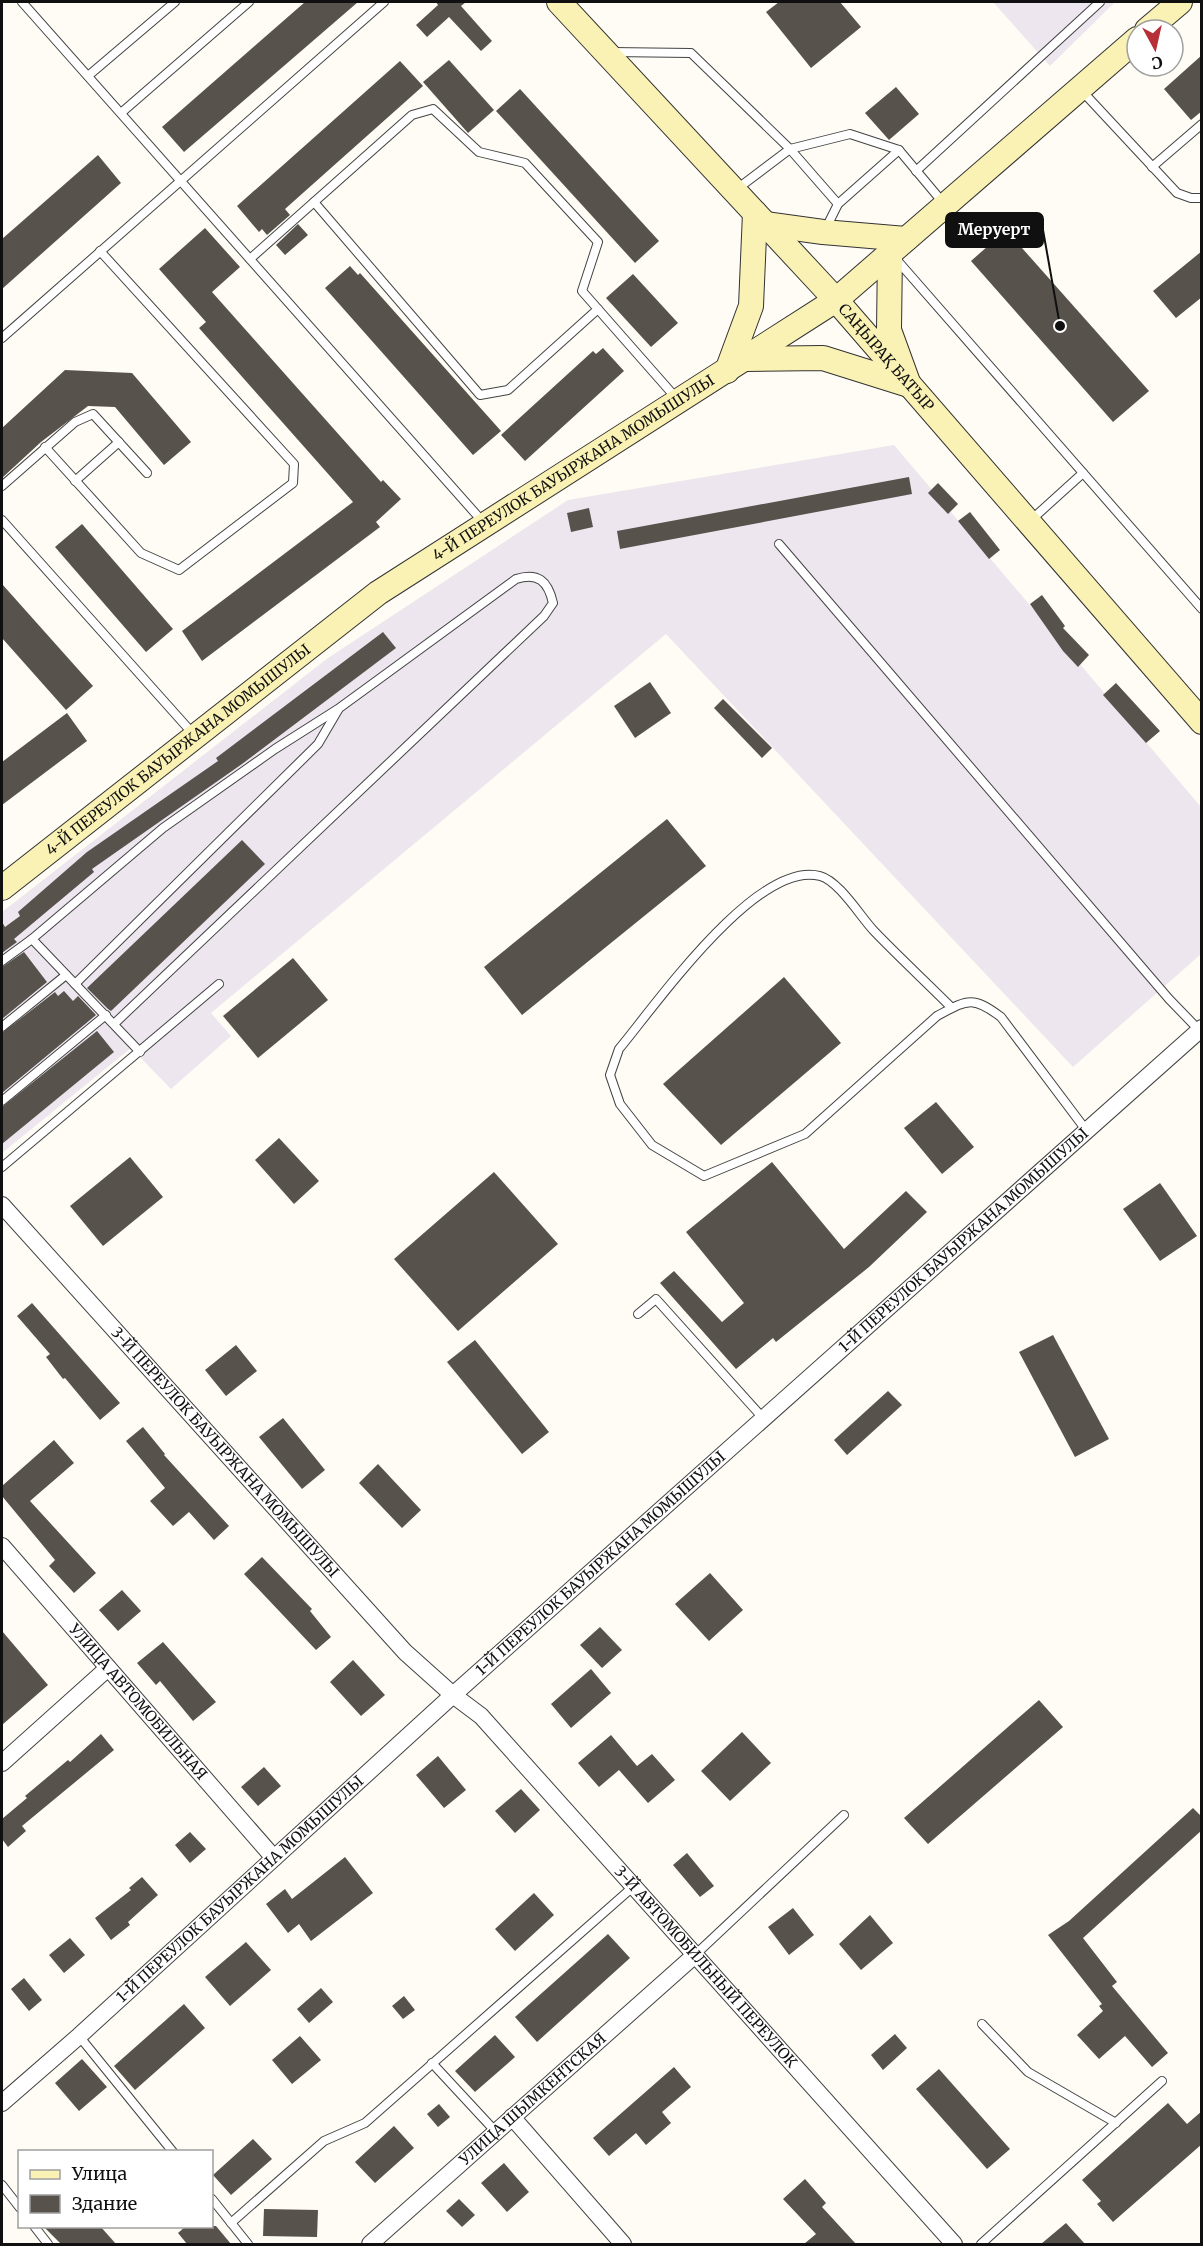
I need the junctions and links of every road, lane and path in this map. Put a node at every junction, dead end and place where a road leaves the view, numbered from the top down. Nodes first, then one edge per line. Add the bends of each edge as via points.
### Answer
1 (22, 2) edge
2 (175, 2) edge
3 (249, 2) edge
4 (384, 2) edge
5 (559, 2) edge
6 (1100, 2) edge
7 (1180, 2) edge
8 (1161, 18) edge
9 (1125, 49) edge
10 (605, 51) junction
11 (88, 76) junction
12 (1080, 88) junction
13 (121, 113) junction
14 (1202, 124) edge
15 (790, 149) junction
16 (899, 150) junction
17 (1152, 167) junction
18 (916, 171) junction
19 (180, 180) junction
20 (734, 191) junction
21 (1202, 198) edge
22 (314, 202) junction
23 (838, 204) junction
24 (945, 205) junction
25 (760, 218) junction
26 (823, 232) junction
27 (898, 246) junction
28 (99, 251) junction
29 (250, 259) junction
30 (836, 300) junction
31 (598, 309) junction
32 (2, 338) edge
33 (736, 365) junction
34 (909, 385) junction
35 (679, 401) junction
36 (119, 442) junction
37 (45, 447) junction
38 (147, 473) dead end
39 (1083, 473) junction
40 (75, 481) junction
41 (2, 486) edge
42 (2, 520) edge
43 (1028, 523) junction
44 (486, 525) junction
45 (778, 544) dead end
46 (1202, 609) edge
47 (338, 709) junction
48 (1200, 717) edge
49 (195, 736) junction
50 (2, 888) edge
51 (32, 939) junction
52 (2, 962) edge
53 (66, 975) junction
54 (75, 984) junction
55 (219, 984) dead end
56 (952, 1008) junction
57 (106, 1015) junction
58 (115, 1023) junction
59 (2, 1027) edge
60 (1200, 1029) edge
61 (140, 1052) junction
62 (2, 1101) edge
63 (1086, 1130) junction
64 (2, 1167) edge
65 (2, 1204) edge
66 (638, 1314) dead end
67 (763, 1418) junction
68 (2, 1546) edge
69 (108, 1668) junction
70 (453, 1695) junction
71 (2, 1763) edge
72 (844, 1815) dead end
73 (274, 1858) junction
74 (634, 1886) junction
75 (695, 1955) junction
76 (982, 2024) dead end
77 (79, 2036) junction
78 (432, 2063) junction
79 (1162, 2081) dead end
80 (2, 2103) edge
81 (512, 2117) junction
82 (1116, 2123) junction
83 (496, 2132) junction
84 (172, 2150) edge
85 (2, 2185) edge
86 (213, 2200) edge
87 (18, 2205) edge
88 (231, 2223) junction
89 (36, 2228) edge
90 (48, 2244) edge
91 (248, 2244) edge
92 (370, 2244) edge
93 (623, 2244) edge
94 (954, 2244) edge
95 (981, 2244) edge

1 - 11 lane
2 - 11 lane
3 - 13 lane
4 - 19 lane
5 - 10 street, САҢЫРАҚ БАТЫР
6 - 18 lane
7 - 8 street
9 - 12 street, 4-Й ПЕРЕУЛОК БАУЫРЖАНА МОМЫШУЛЫ
10 - 15 lane via 691,53
10 - 20 street, САҢЫРАҚ БАТЫР
11 - 13 lane
12 - 17 lane
12 - 24 street, 4-Й ПЕРЕУЛОК БАУЫРЖАНА МОМЫШУЛЫ
13 - 19 lane
14 - 17 lane
15 - 16 lane via 849,134
15 - 20 lane
15 - 23 lane
16 - 18 lane
16 - 23 lane
17 - 21 lane via 1177,193
18 - 24 lane
19 - 28 lane
19 - 29 lane
20 - 25 street, САҢЫРАҚ БАТЫР
22 - 29 lane
22 - 31 lane via 480,395 508,390
22 - 31 lane via 412,115 433,110 479,152 525,164 598,242 582,291
23 - 26 lane
24 - 27 street, 4-Й ПЕРЕУЛОК БАУЫРЖАНА МОМЫШУЛЫ
25 - 26 street
25 - 30 street, САҢЫРАҚ БАТЫР
25 - 33 street via 751,306
26 - 27 street
27 - 30 street, 4-Й ПЕРЕУЛОК БАУЫРЖАНА МОМЫШУЛЫ
27 - 34 street via 889,330
27 - 39 lane
28 - 32 lane
28 - 40 lane via 294,464 293,483 179,570 141,553
29 - 44 lane
30 - 33 street, 4-Й ПЕРЕУЛОК БАУЫРЖАНА МОМЫШУЛЫ
30 - 34 street, САҢЫРАҚ БАТЫР
31 - 35 lane
33 - 34 street via 823,358
33 - 35 street, 4-Й ПЕРЕУЛОК БАУЫРЖАНА МОМЫШУЛЫ
34 - 43 street, САҢЫРАҚ БАТЫР
35 - 44 street, 4-Й ПЕРЕУЛОК БАУЫРЖАНА МОМЫШУЛЫ
36 - 37 lane via 93,414 75,422
36 - 38 lane
36 - 40 lane
37 - 40 lane
37 - 41 lane
39 - 43 lane
39 - 46 lane
42 - 49 lane
43 - 48 street, САҢЫРАҚ БАТЫР
44 - 49 street, 4-Й ПЕРЕУЛОК БАУЫРЖАНА МОМЫШУЛЫ via 378,593
45 - 60 lane via 1169,999
47 - 51 lane via 163,828
47 - 54 lane via 318,744
47 - 58 lane via 516,579 529,575 540,579 550,590 553,603 544,616
49 - 50 street, 4-Й ПЕРЕУЛОК БАУЫРЖАНА МОМЫШУЛЫ
51 - 52 lane
51 - 53 lane
53 - 54 lane
53 - 59 lane
54 - 57 lane
55 - 61 lane
56 - 56 lane via 873,930 842,892 820,876 799,876 770,886 728,918 619,1049 610,1075 620,1104 652,1144 704,1176 805,1134 937,1016
56 - 63 lane via 966,1000 984,1004 1001,1017
57 - 58 lane
57 - 62 lane
58 - 61 lane
60 - 63 street, 1-Й ПЕРЕУЛОК БАУЫРЖАНА МОМЫШУЛЫ
61 - 64 lane
63 - 67 street, 1-Й ПЕРЕУЛОК БАУЫРЖАНА МОМЫШУЛЫ
65 - 70 street, 3-Й ПЕРЕУЛОК БАУЫРЖАНА МОМЫШУЛЫ via 405,1652
66 - 67 lane via 656,1299
67 - 70 street, 1-Й ПЕРЕУЛОК БАУЫРЖАНА МОМЫШУЛЫ
68 - 69 street, УЛИЦА АВТОМОБИЛЬНАЯ
69 - 71 street
69 - 73 street, УЛИЦА АВТОМОБИЛЬНАЯ
70 - 73 street, 1-Й ПЕРЕУЛОК БАУЫРЖАНА МОМЫШУЛЫ
70 - 74 street, 3-Й АВТОМОБИЛЬНЫЙ ПЕРЕУЛОК via 482,1716
72 - 75 lane
73 - 77 street, 1-Й ПЕРЕУЛОК БАУЫРЖАНА МОМЫШУЛЫ
74 - 75 street, 3-Й АВТОМОБИЛЬНЫЙ ПЕРЕУЛОК
74 - 78 lane
75 - 81 street, УЛИЦА ШЫМКЕНТСКАЯ
75 - 94 street, 3-Й АВТОМОБИЛЬНЫЙ ПЕРЕУЛОК
76 - 82 lane via 1028,2072
77 - 80 street, 1-Й ПЕРЕУЛОК БАУЫРЖАНА МОМЫШУЛЫ
77 - 84 lane
78 - 83 lane
78 - 88 lane via 365,2123 324,2141
79 - 82 lane
81 - 83 street, УЛИЦА ШЫМКЕНТСКАЯ
81 - 93 street
82 - 95 lane
83 - 92 street, УЛИЦА ШЫМКЕНТСКАЯ
85 - 87 lane
86 - 88 lane
88 - 91 lane
89 - 90 lane

